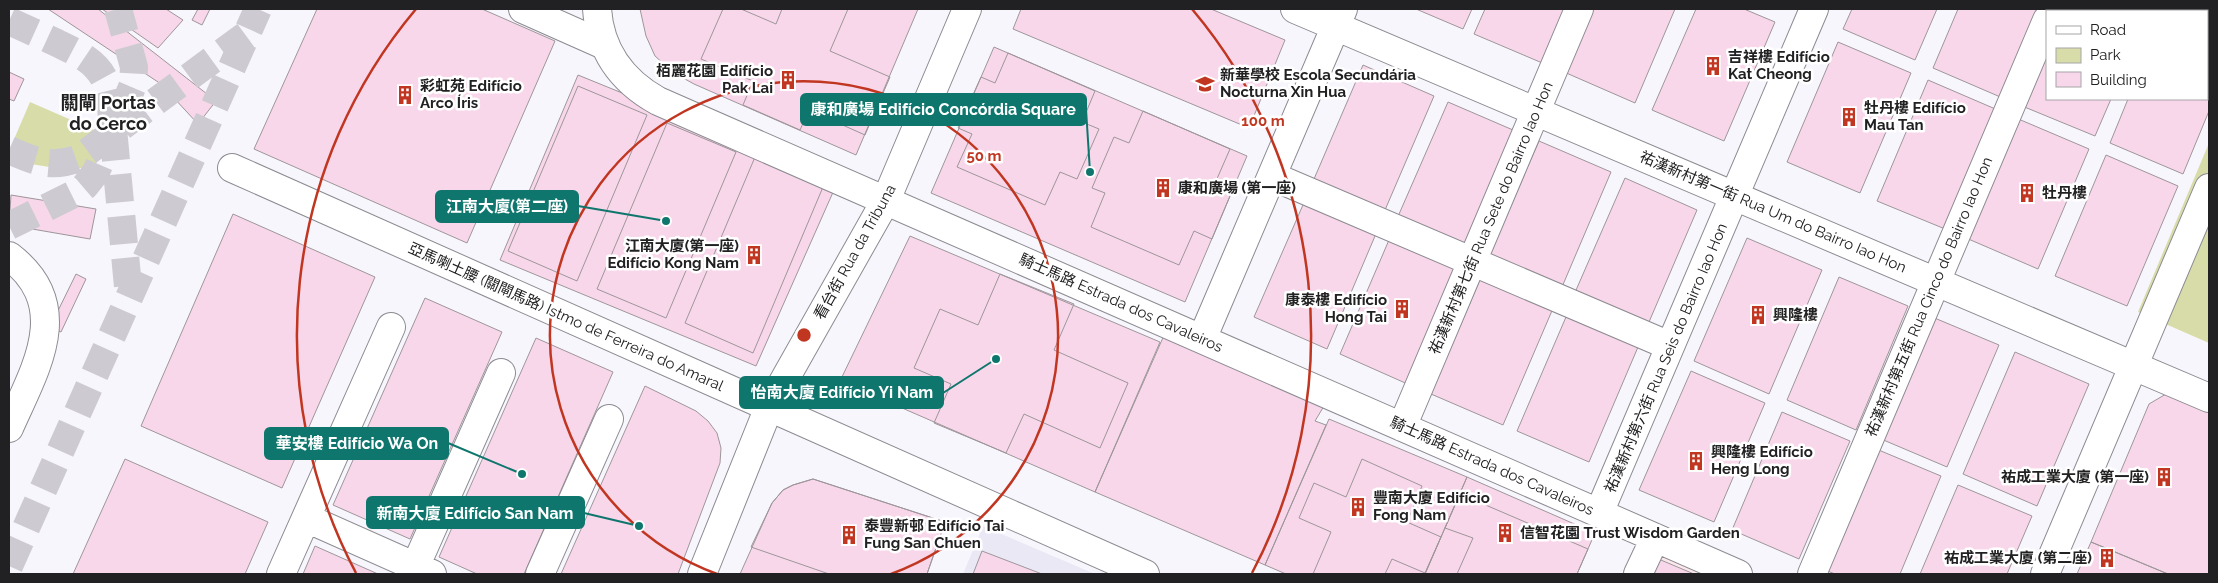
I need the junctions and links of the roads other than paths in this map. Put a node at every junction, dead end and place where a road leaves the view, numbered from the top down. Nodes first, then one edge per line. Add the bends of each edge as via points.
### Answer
1 (522, 9) edge
2 (596, 9) edge
3 (968, 9) edge
4 (1295, 9) edge
5 (1580, 9) edge
6 (1814, 9) edge
7 (1339, 17) edge
8 (2046, 22) edge
9 (604, 45) junction
10 (1536, 111) junction
11 (232, 168) dead end
12 (1272, 176) junction
13 (2209, 188) edge
14 (1734, 196) junction
15 (886, 200) junction
16 (9, 256) edge
17 (1472, 262) junction
18 (1936, 281) junction
19 (390, 327) dead end
20 (1202, 339) junction
21 (1670, 346) junction
22 (2134, 366) junction
23 (501, 373) dead end
24 (2209, 398) edge
25 (768, 407) junction
26 (609, 419) dead end
27 (1402, 427) junction
28 (9, 428) edge
29 (1600, 513) junction
30 (306, 518) junction
31 (1654, 538) junction
32 (420, 572) edge
33 (281, 574) edge
34 (540, 574) edge
35 (702, 574) edge
36 (1145, 574) edge
37 (1638, 574) edge
38 (1738, 574) edge
39 (1812, 574) edge
40 (2045, 574) edge

1 - 9 street
2 - 9 street, 騎士馬路 Estrada dos Cavaleiros
3 - 15 street, 看台街 Rua da Tribuna
4 - 7 street, 祐漢新村第一街 Rua Um do Bairro Iao Hon
5 - 10 street, 祐漢新村第七街 Rua Sete do Bairro Iao Hon
6 - 14 street, 祐漢新村第六街 Rua Seis do Bairro Iao Hon
7 - 10 street, 祐漢新村第一街 Rua Um do Bairro Iao Hon
7 - 12 street
8 - 18 street, 祐漢新村第五街 Rua Cinco do Bairro Iao Hon
9 - 15 street, 騎士馬路 Estrada dos Cavaleiros via 618,69 650,96
10 - 14 street, 祐漢新村第一街 Rua Um do Bairro Iao Hon
10 - 17 street, 祐漢新村第七街 Rua Sete do Bairro Iao Hon
11 - 25 street, 亞馬喇土腰 (關閘馬路) Istmo de Ferreira do Amaral
12 - 17 street
12 - 20 street
13 - 22 street
14 - 18 street, 祐漢新村第一街 Rua Um do Bairro Iao Hon
14 - 21 street, 祐漢新村第六街 Rua Seis do Bairro Iao Hon
15 - 20 street, 騎士馬路 Estrada dos Cavaleiros
15 - 25 street, 看台街 Rua da Tribuna
16 - 28 street via 34,284 42,304 45,326 39,361
17 - 21 street
17 - 27 street, 祐漢新村第七街 Rua Sete do Bairro Iao Hon
18 - 22 street, 祐漢新村第一街 Rua Um do Bairro Iao Hon
18 - 39 street, 祐漢新村第五街 Rua Cinco do Bairro Iao Hon
19 - 30 street
20 - 27 street, 騎士馬路 Estrada dos Cavaleiros
21 - 29 street, 祐漢新村第六街 Rua Seis do Bairro Iao Hon
22 - 24 street, 祐漢新村第一街 Rua Um do Bairro Iao Hon
22 - 40 street
23 - 32 street
25 - 35 street, 看台街 Rua da Tribuna
25 - 36 street, 亞馬喇土腰 (關閘馬路) Istmo de Ferreira do Amaral
26 - 34 street
27 - 29 street, 騎士馬路 Estrada dos Cavaleiros
29 - 31 street, 騎士馬路 Estrada dos Cavaleiros
30 - 32 street
30 - 33 street
31 - 37 street
31 - 38 street, 騎士馬路 Estrada dos Cavaleiros

